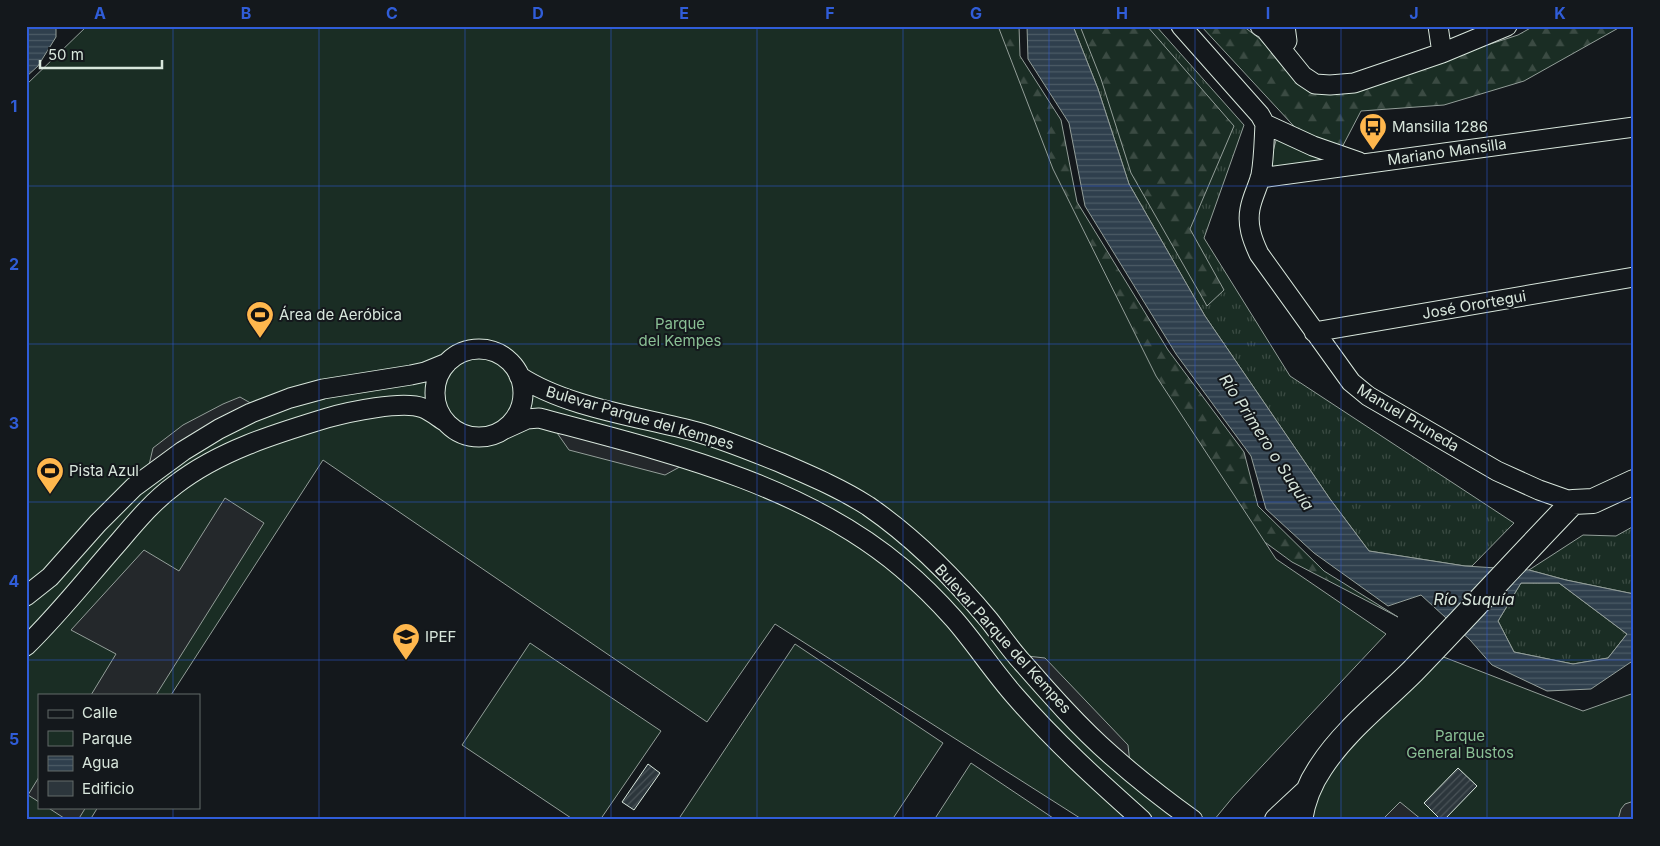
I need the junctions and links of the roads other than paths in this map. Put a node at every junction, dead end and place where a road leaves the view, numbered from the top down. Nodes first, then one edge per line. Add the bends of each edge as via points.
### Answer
1 (1181, 26) edge
2 (1260, 26) edge
3 (1286, 26) edge
4 (1438, 26) edge
5 (1507, 26) edge
6 (1281, 49) junction
7 (1442, 53) junction
8 (1265, 124) junction
9 (1634, 127) edge
10 (1363, 163) junction
11 (1260, 178) junction
12 (1634, 278) edge
13 (1314, 332) junction
14 (447, 363) junction
15 (519, 376) junction
16 (446, 422) junction
17 (505, 428) junction
18 (1634, 482) edge
19 (1573, 502) junction
20 (26, 596) edge
21 (26, 646) edge
22 (1308, 791) junction
23 (1142, 820) edge
24 (1193, 820) edge
25 (1277, 820) edge
26 (1300, 820) edge

1 - 8 street
2 - 6 street
3 - 6 street via 1286,41
4 - 7 street
5 - 7 street
6 - 7 street via 1303,76 1315,84 1330,85 1354,83
8 - 10 street via 1313,146
8 - 11 street, Manuel Pruneda
9 - 10 street, Mariano Mansilla
10 - 11 street, Mariano Mansilla
11 - 13 street, Manuel Pruneda via 1250,208 1249,225 1253,240 1259,254
12 - 13 street, José Orortegui
13 - 19 street, Manuel Pruneda via 1351,382 1368,396 1497,470 1538,490
14 - 15 street via 458,354 487,350 512,364
14 - 16 street via 439,373 435,392 438,411
14 - 20 street via 411,375 323,389 290,398 219,429 183,450 134,487 50,577
15 - 17 street via 523,390 521,405
15 - 24 street, Bulevar Parque del Kempes via 542,390 578,402 728,441 814,477 868,507 939,565 1020,660 1090,735
16 - 17 street via 468,436 494,435
16 - 21 street via 423,408 406,405 342,414 249,444 218,458 180,481 155,503
17 - 23 street, Bulevar Parque del Kempes via 539,418 652,448 793,498 852,532 901,567 929,592 1061,746
18 - 19 main road via 1593,501
19 - 22 main road via 1349,733 1320,767
22 - 25 main road
22 - 26 main road

